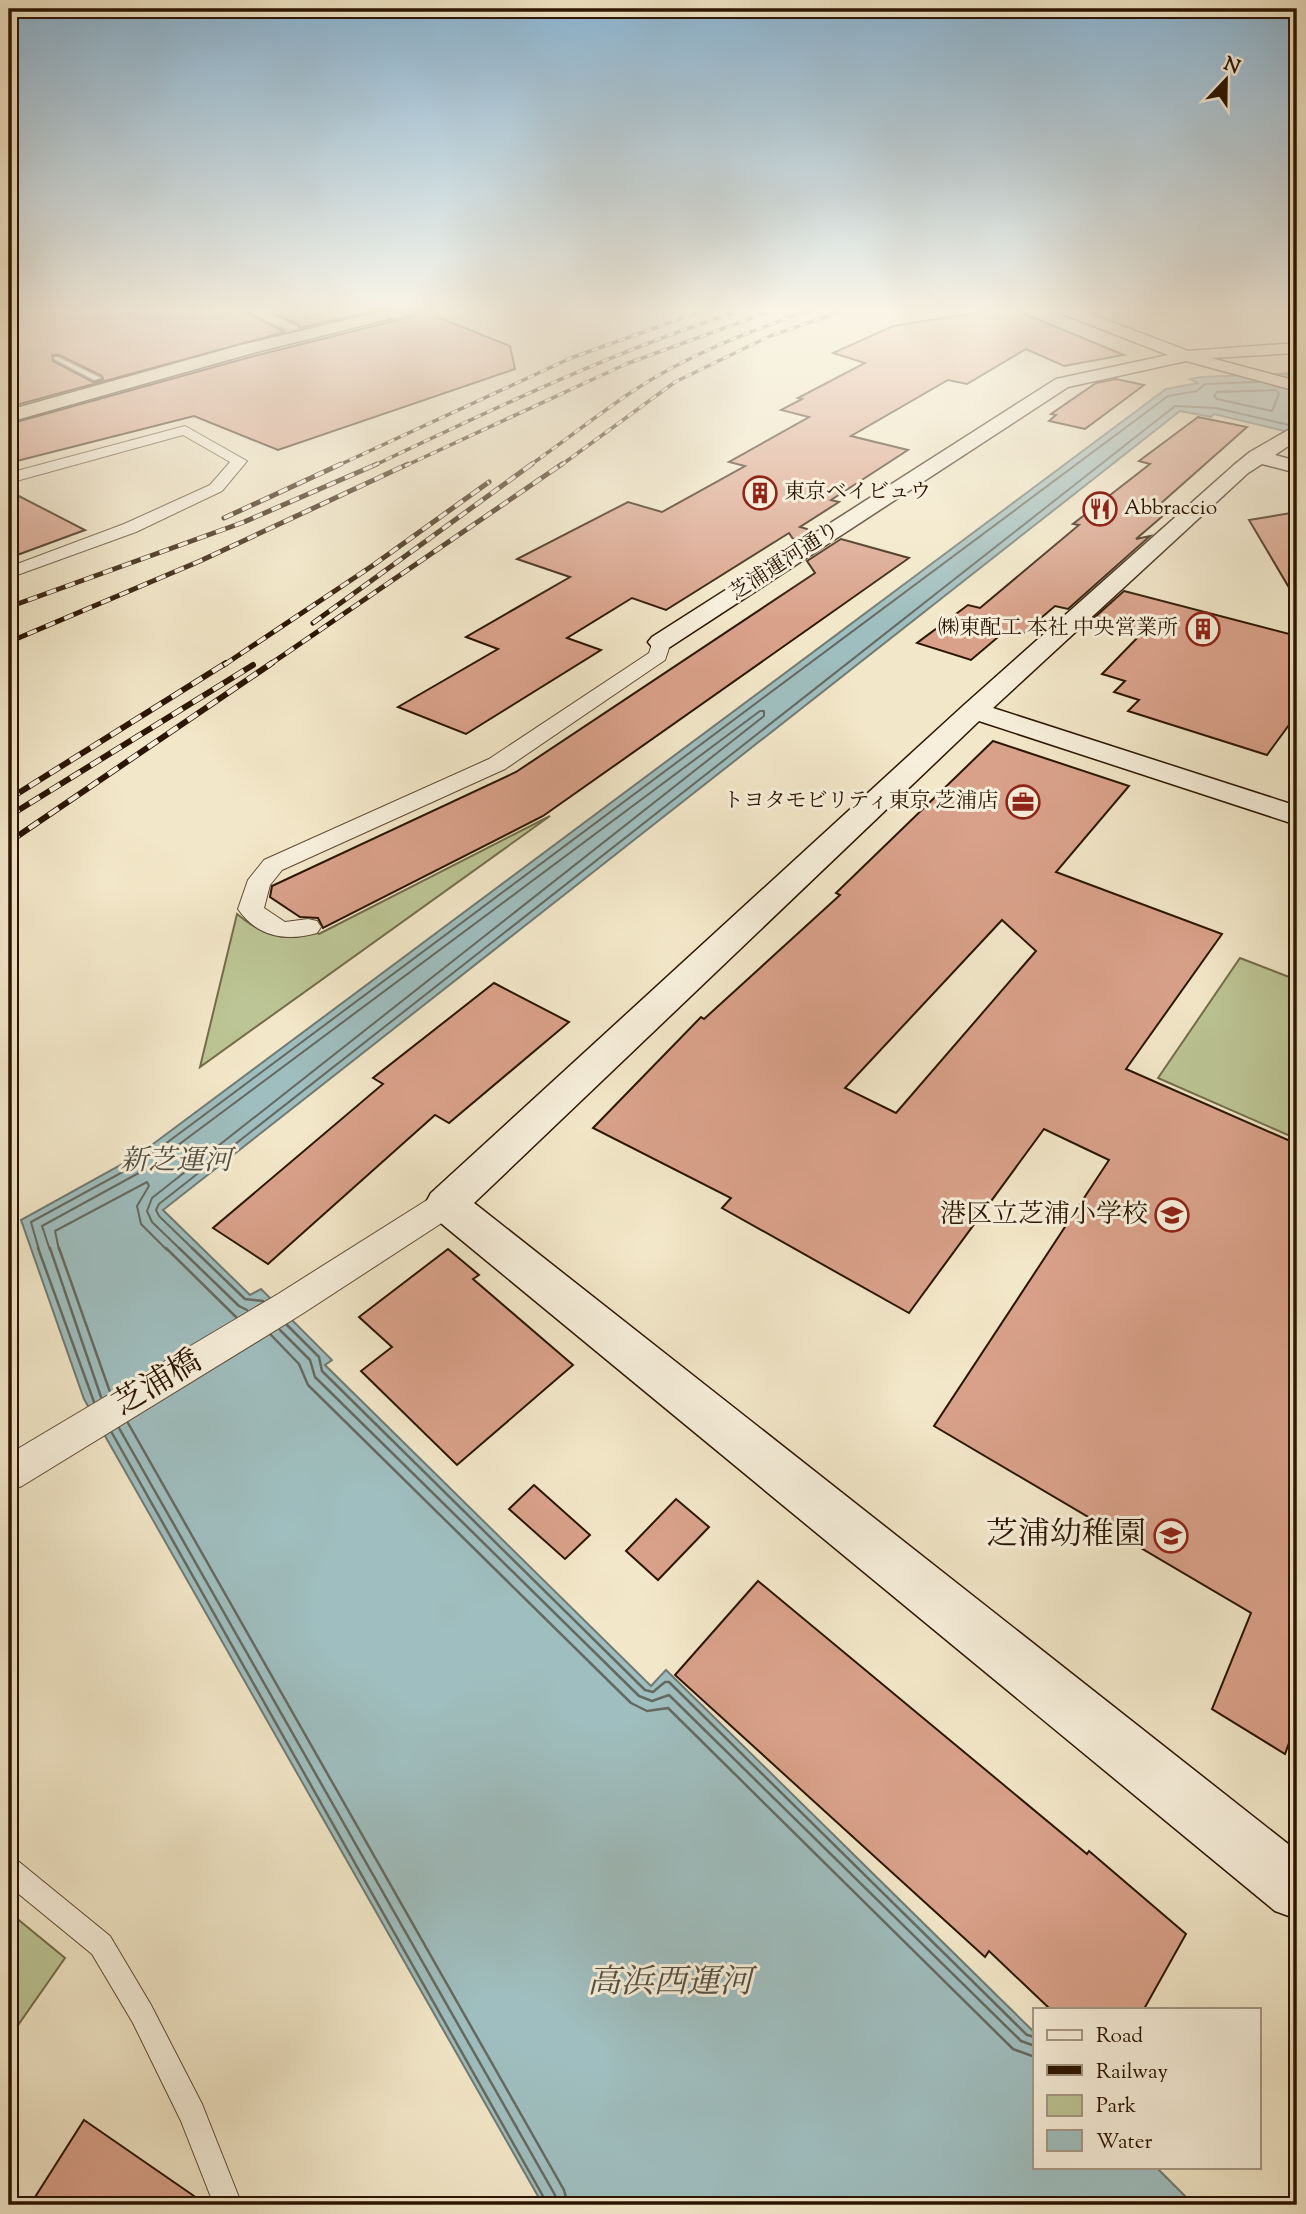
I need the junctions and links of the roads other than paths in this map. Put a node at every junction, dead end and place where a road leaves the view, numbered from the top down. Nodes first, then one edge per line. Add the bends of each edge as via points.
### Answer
1 (1015, 413) edge
2 (1294, 433) edge
3 (1257, 456) junction
4 (1297, 467) edge
5 (9, 478) edge
6 (9, 573) edge
7 (661, 642) joint
8 (974, 711) junction
9 (1297, 816) edge
10 (308, 927) dead end
11 (446, 1204) junction
12 (17, 1469) edge
13 (9, 1870) edge
14 (1297, 1889) edge
15 (228, 2205) edge

1 - 7 street, 芝浦運河通り
2 - 3 street
3 - 4 street
3 - 8 street
5 - 6 street via 185,430 239,461 216,488 130,528
7 - 10 street via 658,656 497,764 273,865 255,889 251,909 263,924 280,930
8 - 9 street
8 - 11 street
11 - 12 street, 芝浦橋
11 - 14 street
13 - 15 lane via 102,1945 179,2089

